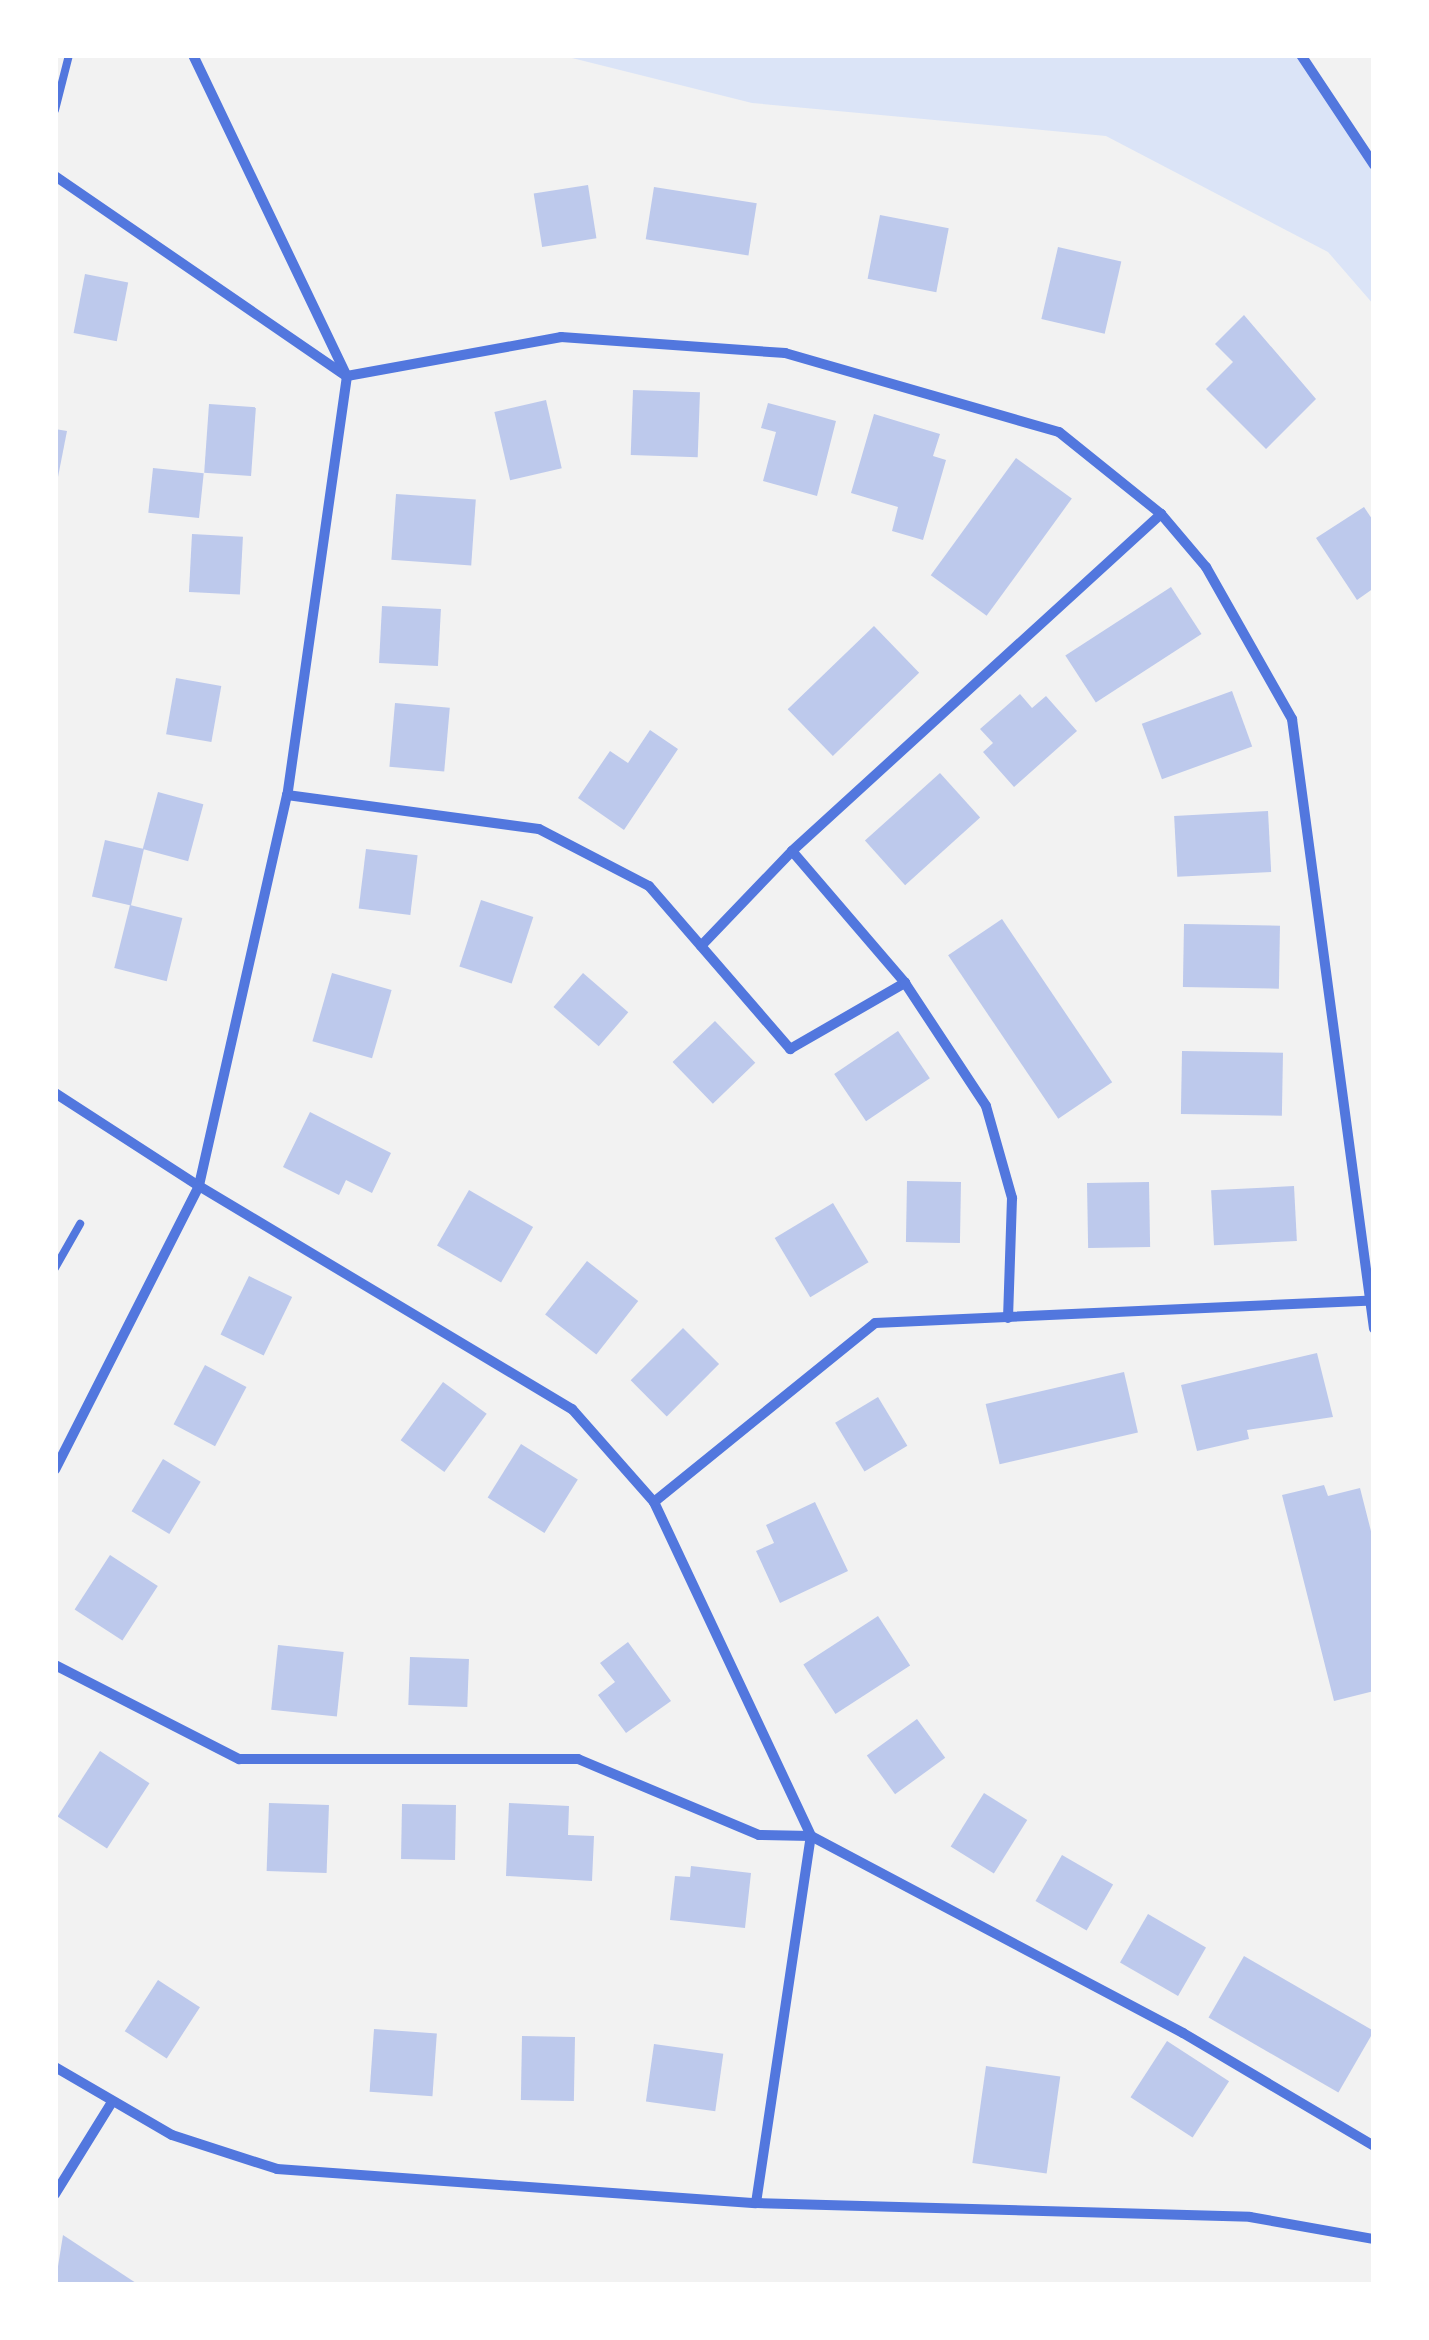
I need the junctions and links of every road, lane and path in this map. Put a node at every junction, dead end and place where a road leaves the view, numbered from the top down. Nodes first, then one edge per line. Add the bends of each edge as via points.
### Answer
1 (69, 55) edge
2 (193, 55) edge
3 (1301, 55) edge
4 (55, 110) edge
5 (1374, 165) edge
6 (55, 176) edge
7 (347, 376) junction
8 (1161, 514) junction
9 (287, 795) junction
10 (792, 851) junction
11 (701, 946) junction
12 (905, 984) junction
13 (55, 1093) edge
14 (199, 1186) junction
15 (80, 1224) dead end
16 (55, 1268) edge
17 (1368, 1302) junction
18 (1008, 1318) junction
19 (1374, 1329) edge
20 (55, 1470) edge
21 (654, 1502) junction
22 (55, 1665) edge
23 (811, 1836) junction
24 (55, 2067) edge
25 (112, 2102) junction
26 (1374, 2146) edge
27 (55, 2194) edge
28 (756, 2203) junction
29 (1374, 2239) edge

1 - 4 lane
2 - 7 street
3 - 5 street
6 - 7 street
7 - 8 street via 561,337 785,353 1059,432
7 - 9 street
8 - 10 street
8 - 17 street via 1206,567 1292,719
9 - 11 street via 540,830 649,886
9 - 14 street
10 - 11 street
10 - 12 street
11 - 12 street via 790,1050
12 - 18 street via 986,1106 1012,1198
13 - 14 street
14 - 20 street
14 - 21 street via 572,1409
15 - 16 lane
17 - 18 street
17 - 19 street
18 - 21 street via 875,1323
21 - 23 street
22 - 23 street via 239,1759 578,1758 759,1835
23 - 26 street via 1184,2032
23 - 28 street
24 - 25 street
25 - 27 street
25 - 28 street via 220,2156 277,2170
28 - 29 street via 1250,2217

